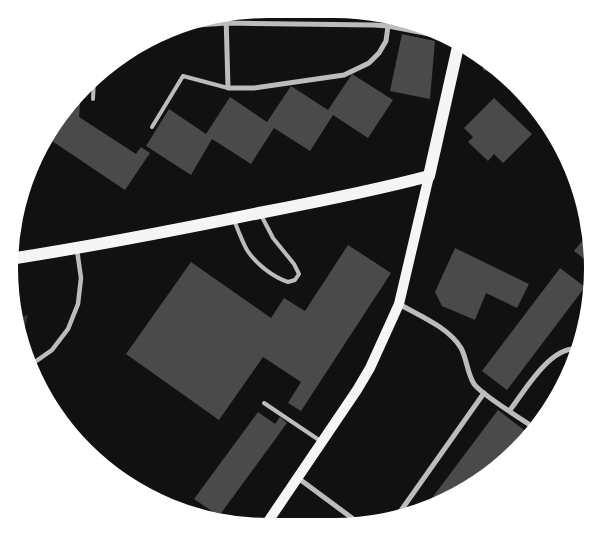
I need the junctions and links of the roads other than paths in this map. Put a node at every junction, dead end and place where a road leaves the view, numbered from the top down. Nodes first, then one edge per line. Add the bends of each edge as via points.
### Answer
1 (226, 23) junction
2 (211, 24) edge
3 (388, 26) junction
4 (416, 31) edge
5 (457, 50) edge
6 (228, 88) junction
7 (93, 89) edge
8 (93, 99) dead end
9 (152, 127) dead end
10 (429, 176) junction
11 (260, 213) junction
12 (233, 218) junction
13 (77, 249) junction
14 (18, 258) edge
15 (399, 304) junction
16 (571, 348) edge
17 (36, 361) edge
18 (484, 392) junction
19 (264, 403) dead end
20 (510, 410) junction
21 (529, 424) edge
22 (322, 442) junction
23 (298, 478) junction
24 (401, 509) edge
25 (270, 518) edge
26 (352, 518) edge

1 - 2 street
1 - 3 street
1 - 6 street
3 - 4 street
3 - 6 street via 386,41 379,53 369,63 344,75 254,88
5 - 10 main road
6 - 9 lane via 183,76
7 - 8 lane
10 - 11 main road
10 - 15 main road
11 - 12 main road
11 - 12 lane via 273,238 294,264 299,274 295,280 280,279 264,268 248,251
12 - 13 main road
13 - 14 main road
13 - 17 street via 81,278 78,304 63,336 52,350
15 - 18 street via 452,337 462,349 475,385
15 - 22 main road via 370,368
16 - 20 street via 555,355 539,371
18 - 20 street
18 - 24 street
19 - 22 lane
20 - 21 street
22 - 23 main road
23 - 25 main road
23 - 26 street

